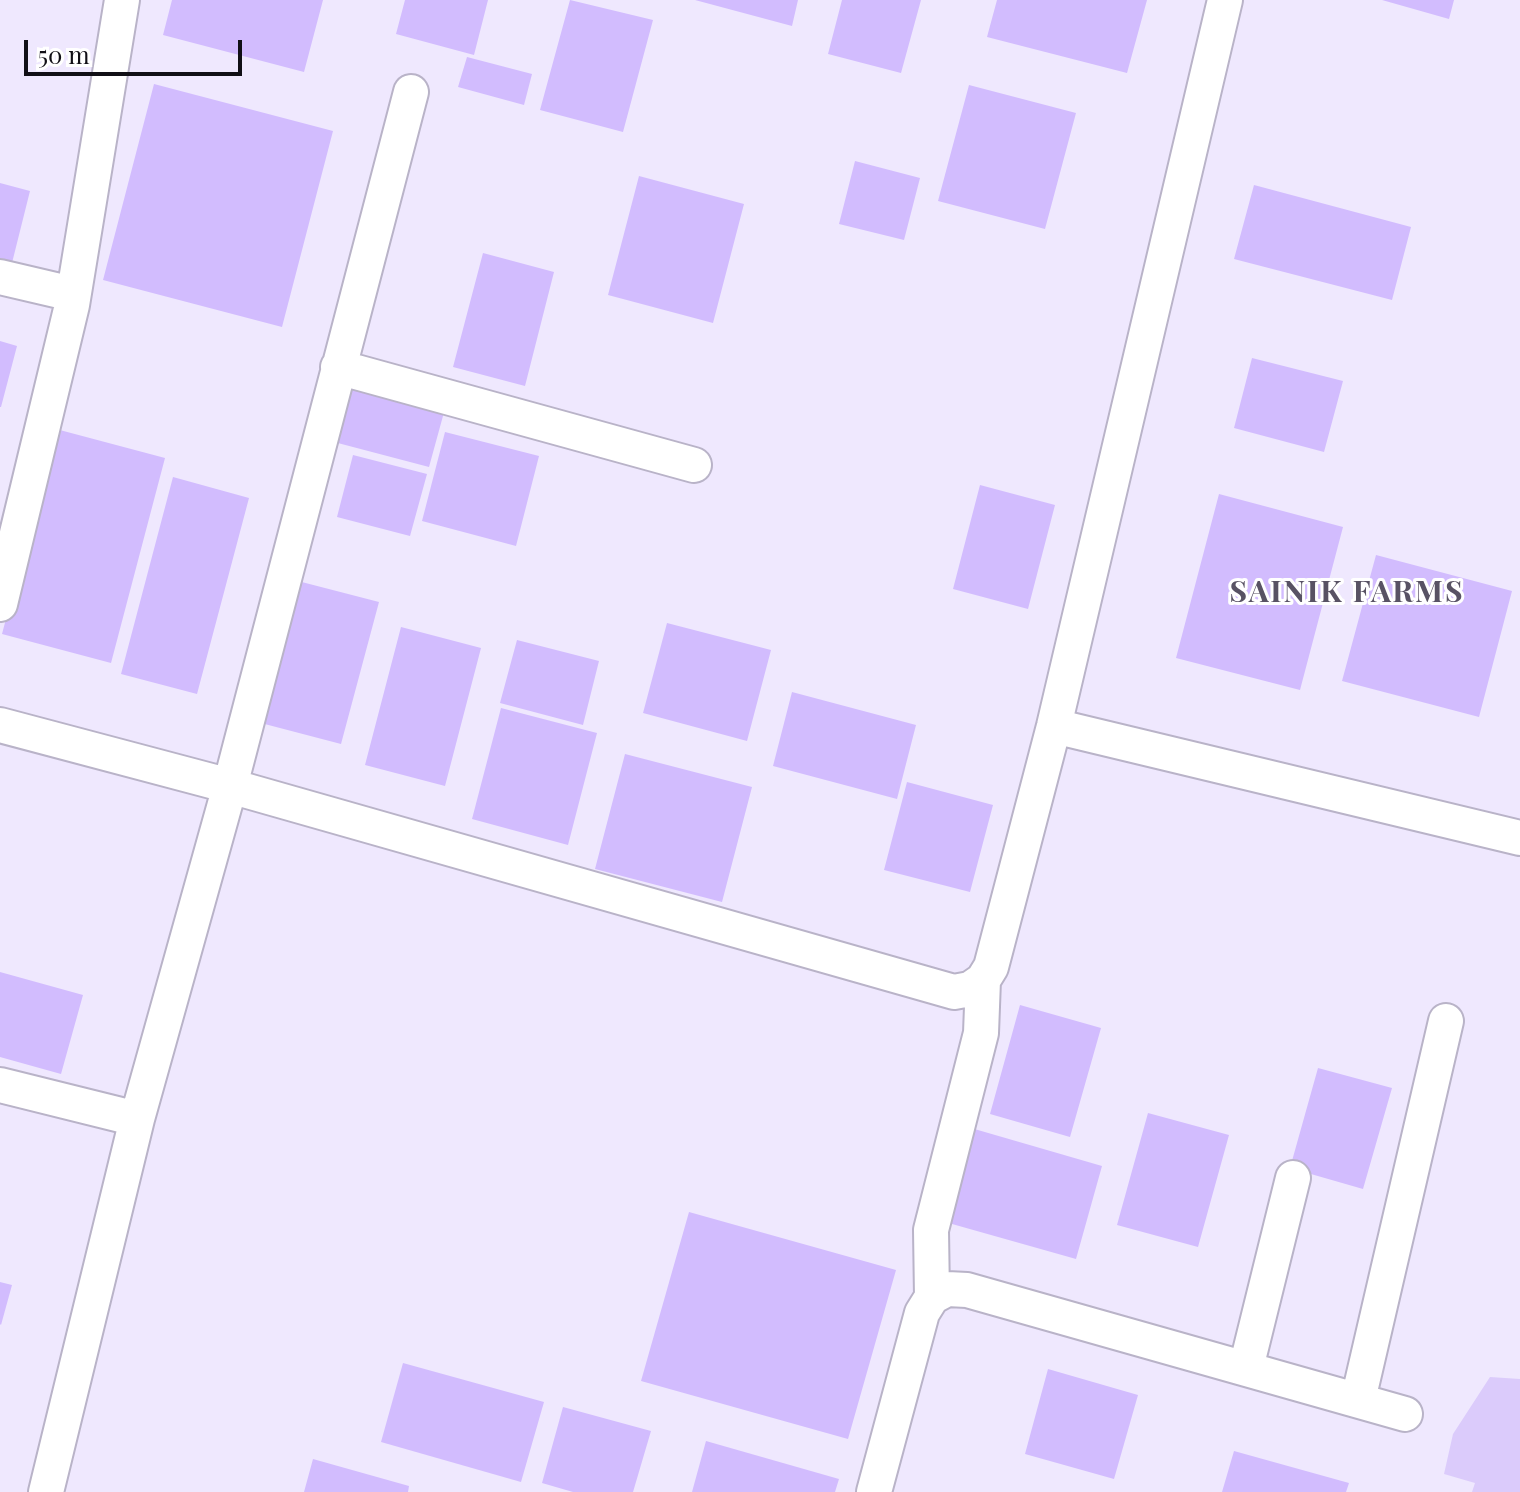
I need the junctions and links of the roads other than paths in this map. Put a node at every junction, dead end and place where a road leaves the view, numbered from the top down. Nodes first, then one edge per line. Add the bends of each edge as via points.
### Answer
1 (122, 0) edge
2 (1225, 0) edge
3 (411, 92) dead end
4 (0, 277) edge
5 (72, 296) junction
6 (338, 367) junction
7 (694, 465) dead end
8 (0, 604) edge
9 (0, 725) edge
10 (1054, 726) junction
11 (230, 786) junction
12 (1520, 838) edge
13 (983, 980) junction
14 (1446, 1021) dead end
15 (0, 1085) edge
16 (137, 1119) junction
17 (1293, 1178) dead end
18 (932, 1297) junction
19 (1246, 1368) junction
20 (1358, 1400) junction
21 (1405, 1414) dead end
22 (46, 1492) edge
23 (874, 1492) edge

1 - 5 street
2 - 10 street
3 - 6 street
4 - 5 street
5 - 8 street
6 - 7 street
6 - 11 street
9 - 11 street
10 - 12 street
10 - 13 street via 991,967
11 - 13 street via 954,992
11 - 16 street
13 - 18 street via 981,1033 931,1230
14 - 20 street
15 - 16 street
16 - 22 street
17 - 19 street
18 - 19 street via 947,1289 967,1290
18 - 23 street via 922,1313
19 - 20 street
20 - 21 street

